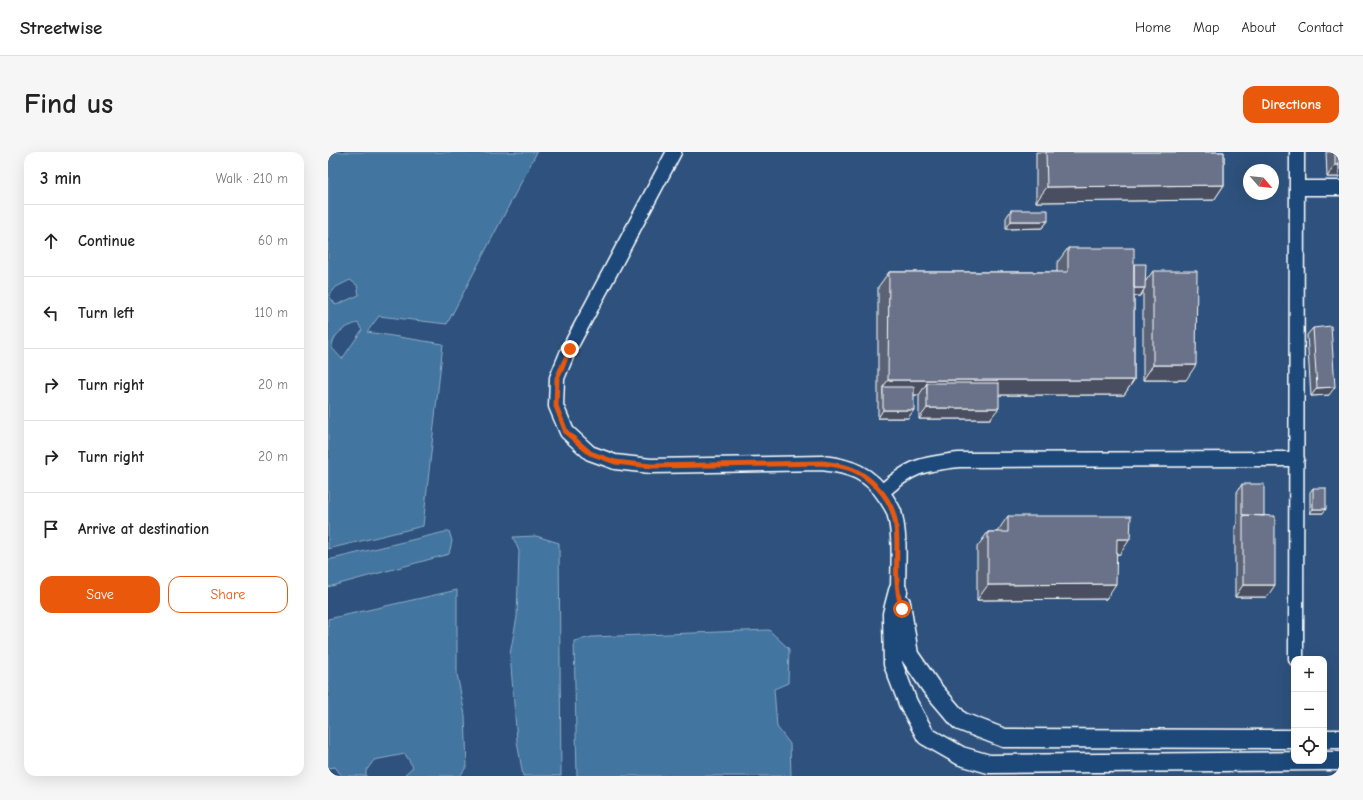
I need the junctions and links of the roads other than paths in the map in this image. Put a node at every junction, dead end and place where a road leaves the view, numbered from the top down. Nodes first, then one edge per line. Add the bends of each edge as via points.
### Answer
1 (674, 152) edge
2 (1297, 152) edge
3 (1298, 188) junction
4 (1339, 188) edge
5 (1296, 459) junction
6 (882, 492) junction
7 (898, 591) junction
8 (1296, 656) edge
9 (1291, 739) edge
10 (1327, 739) edge
11 (1339, 739) edge
12 (1291, 761) edge
13 (1327, 761) edge
14 (1339, 761) edge

1 - 6 street via 557,378 556,406 566,432 590,453 615,462 651,466 790,463 836,465 864,474
2 - 3 street
3 - 4 street
3 - 5 street
5 - 6 street via 959,460 923,464 899,476
5 - 8 street
6 - 7 street via 894,510
7 - 9 street via 910,655 931,688 960,721 1004,738
7 - 12 street via 892,614 893,664 908,703 926,736 960,756 989,764
10 - 11 street
13 - 14 street

